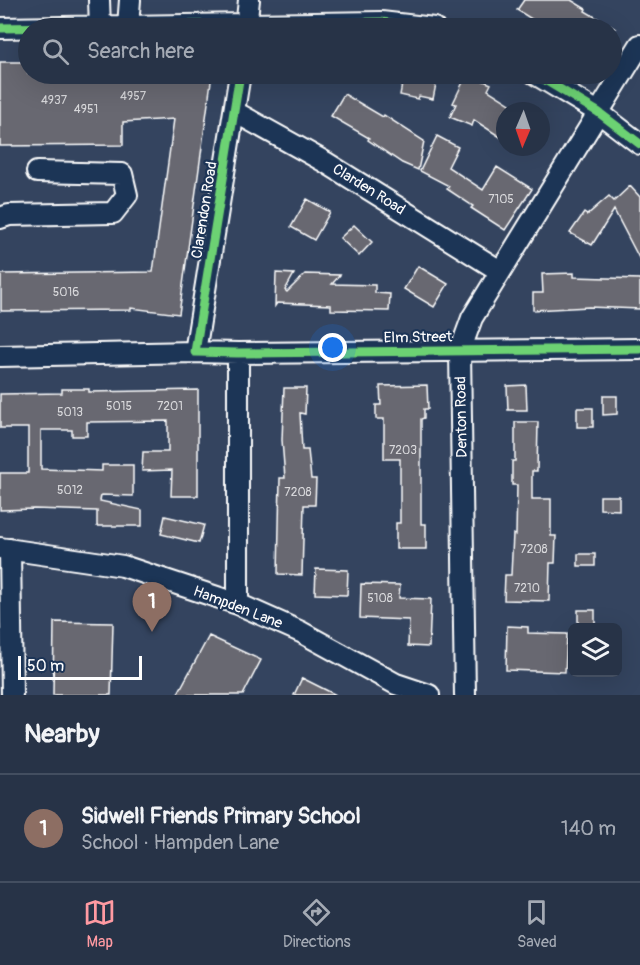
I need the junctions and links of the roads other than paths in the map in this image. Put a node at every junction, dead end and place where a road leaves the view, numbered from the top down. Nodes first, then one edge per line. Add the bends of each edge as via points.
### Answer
1 (99, 0) edge
2 (130, 0) edge
3 (249, 0) edge
4 (100, 18) edge
5 (129, 18) edge
6 (247, 18) edge
7 (0, 28) edge
8 (18, 28) edge
9 (640, 45) edge
10 (622, 74) edge
11 (239, 84) edge
12 (552, 84) edge
13 (616, 84) edge
14 (235, 112) junction
15 (598, 112) junction
16 (640, 144) edge
17 (37, 172) dead end
18 (0, 218) edge
19 (500, 271) junction
20 (640, 349) edge
21 (460, 351) junction
22 (195, 352) junction
23 (238, 353) junction
24 (0, 356) edge
25 (5, 548) edge
26 (238, 603) junction
27 (12, 695) edge
28 (429, 695) edge
29 (465, 695) edge

1 - 4 street
2 - 5 street
3 - 6 street
7 - 8 street
9 - 10 street, Denton Road
11 - 14 street, Clarendon Road
12 - 15 street
13 - 15 street, Denton Road
14 - 19 street, Clarden Road via 325,162
14 - 22 street, Clarendon Road
15 - 16 street
15 - 19 street, Denton Road
17 - 18 street via 122,174 127,195 113,213
19 - 21 street, Denton Road via 472,318
20 - 21 street, Elm Street
21 - 23 street, Elm Street
21 - 29 street, Denton Road
22 - 23 street, Elm Street
22 - 24 street, Elm Street
23 - 26 street
25 - 26 street, Hampden Lane via 123,566
25 - 27 street
26 - 28 street, Hampden Lane via 396,684

